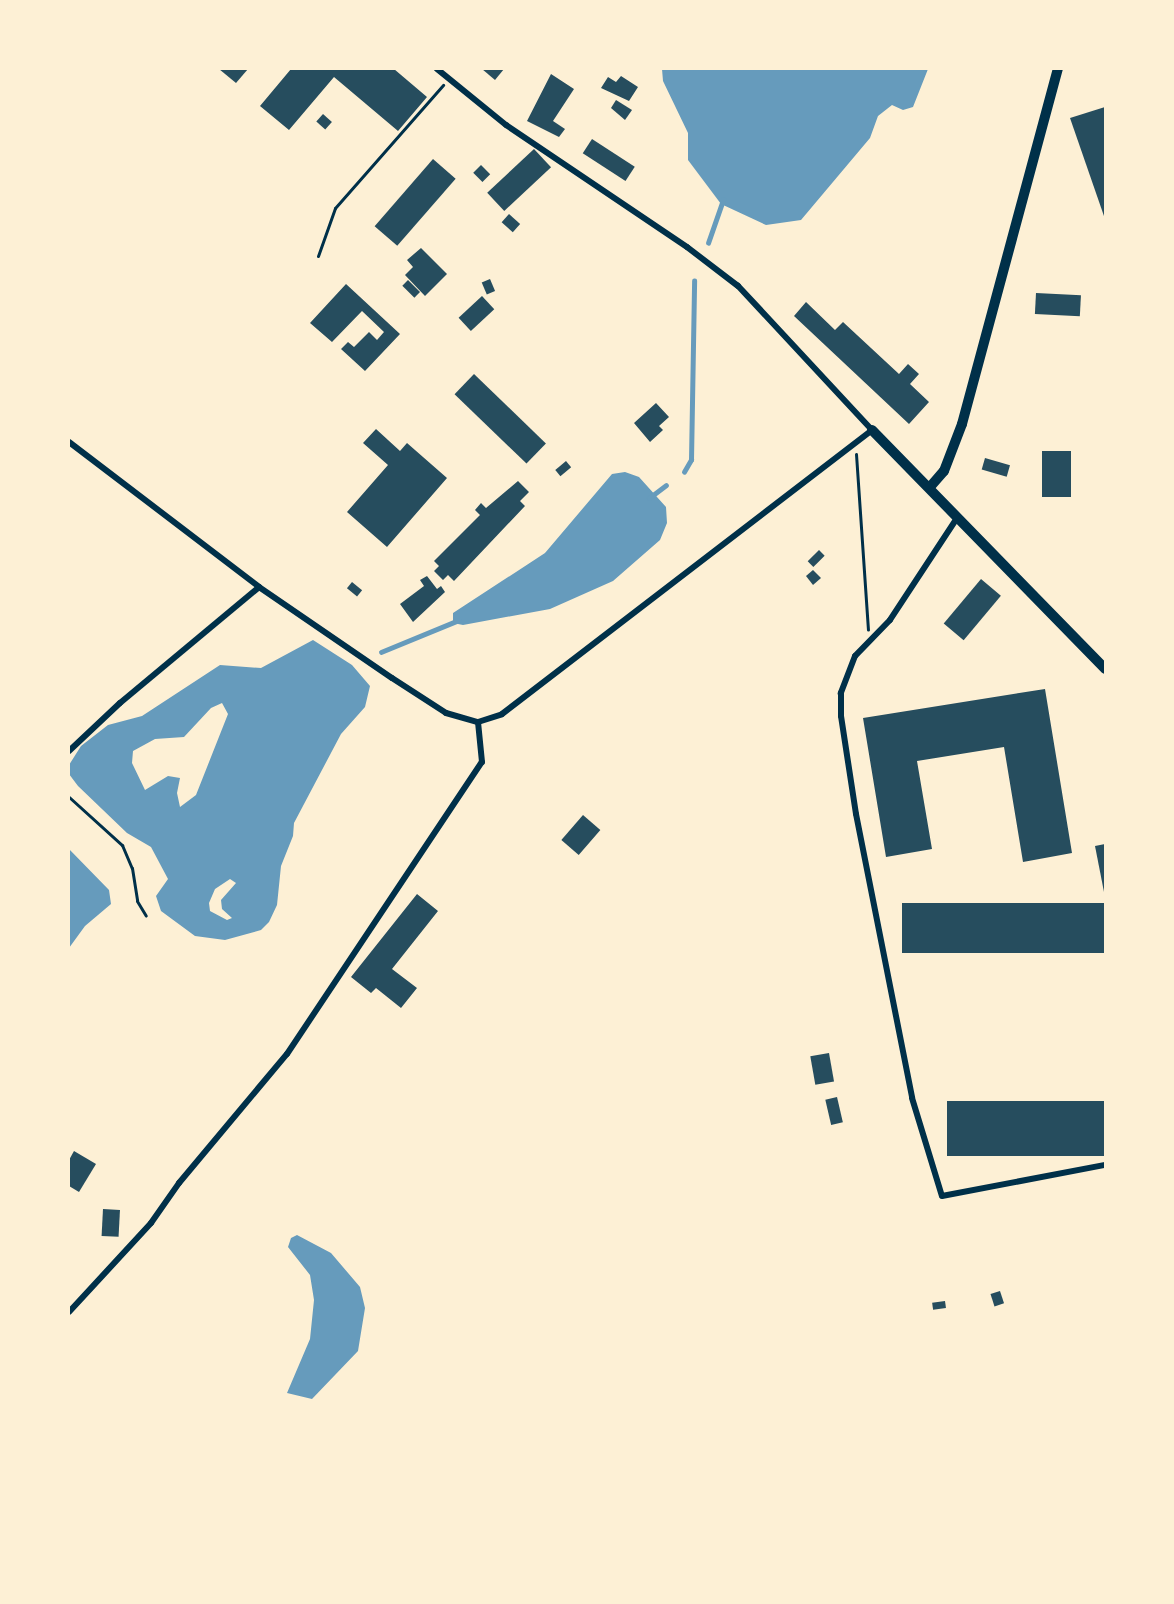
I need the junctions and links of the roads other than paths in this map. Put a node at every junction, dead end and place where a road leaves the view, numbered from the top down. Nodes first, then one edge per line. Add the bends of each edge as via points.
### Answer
1 (437, 69) edge
2 (1058, 69) edge
3 (872, 430) junction
4 (69, 442) edge
5 (930, 487) junction
6 (957, 518) junction
7 (260, 587) junction
8 (1105, 669) edge
9 (478, 722) junction
10 (69, 751) edge
11 (1105, 1166) edge
12 (69, 1312) edge

1 - 3 street via 506,125 738,286
2 - 5 street via 962,424 944,471
3 - 5 street
3 - 9 street via 502,714
4 - 7 street
5 - 6 street
6 - 8 street
6 - 11 street via 890,620 868,641 845,676 841,716 912,1098 942,1196
7 - 9 street via 446,713
7 - 10 street via 120,703
9 - 12 street via 482,762 287,1054 179,1183 151,1223

